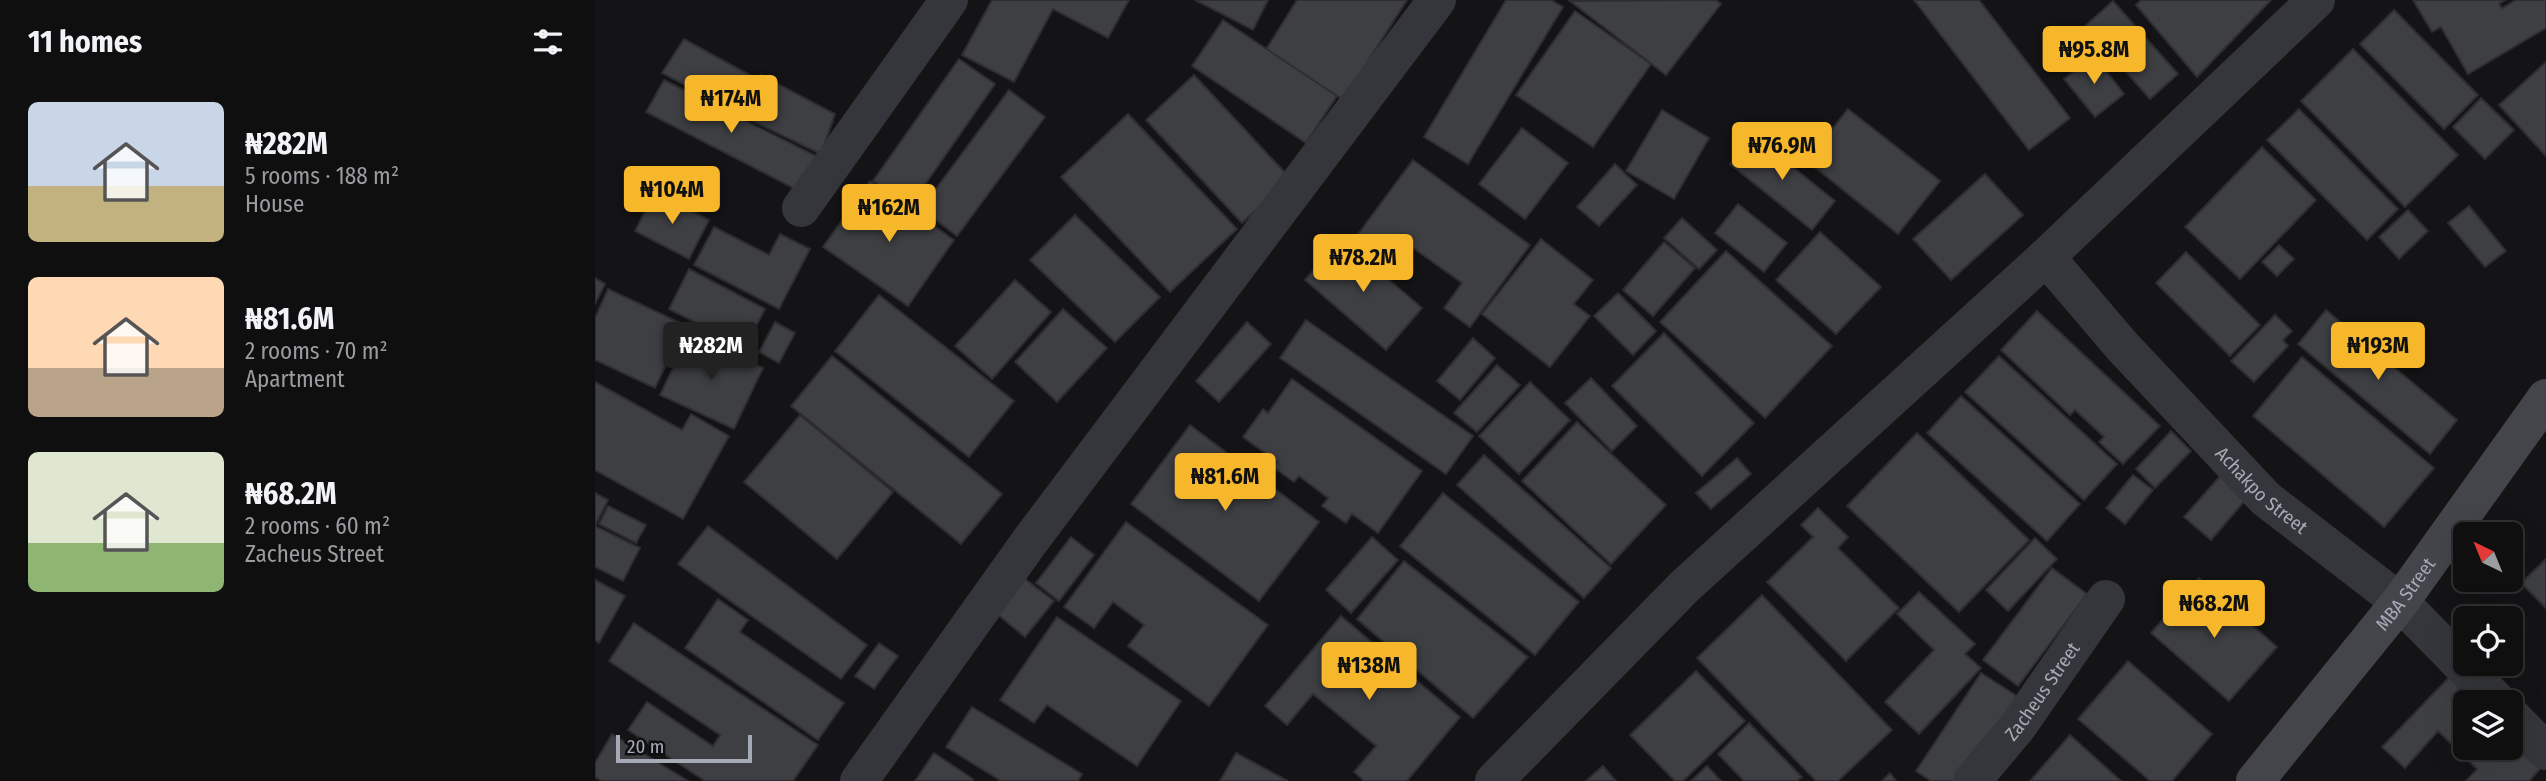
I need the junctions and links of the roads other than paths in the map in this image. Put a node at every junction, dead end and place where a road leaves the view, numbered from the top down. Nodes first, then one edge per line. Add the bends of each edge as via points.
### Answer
1 (949, 0) edge
2 (1437, 0) edge
3 (2316, 0) edge
4 (801, 208) dead end
5 (2046, 257) junction
6 (2546, 398) edge
7 (2106, 599) dead end
8 (2400, 602) junction
9 (2486, 690) edge
10 (2523, 728) edge
11 (2546, 751) edge
12 (859, 781) edge
13 (1494, 781) edge
14 (1972, 781) edge
15 (2255, 781) edge

1 - 4 street
2 - 12 street via 1030,541
3 - 5 street
5 - 8 street, Achakpo Street via 2122,346 2266,499
5 - 13 street via 1683,587
6 - 8 street, MBA Street
7 - 14 street, Zacheus Street via 2018,726
8 - 9 street, Achakpo Street
8 - 15 street, MBA Street
10 - 11 street

